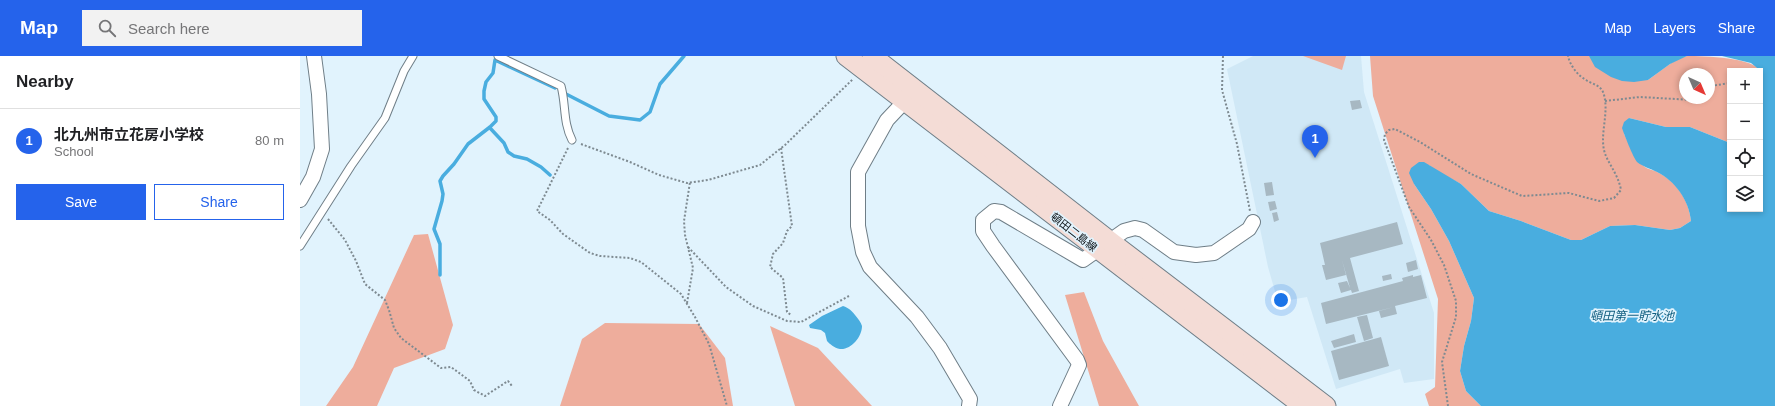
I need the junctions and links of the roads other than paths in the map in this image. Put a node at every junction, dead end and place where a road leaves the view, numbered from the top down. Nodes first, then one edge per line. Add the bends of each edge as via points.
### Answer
1 (314, 56) edge
2 (412, 56) edge
3 (498, 56) edge
4 (846, 56) edge
5 (868, 62) edge
6 (905, 100) junction
7 (572, 140) road end
8 (300, 200) edge
9 (1253, 222) road end
10 (1104, 245) junction
11 (300, 246) edge
12 (1299, 400) edge
13 (969, 406) edge
14 (1060, 406) edge
15 (1326, 406) edge

1 - 8 street via 322,149 313,177
2 - 11 lane via 385,118
3 - 7 lane via 561,86 567,130
4 - 5 main road, 頓田二島線
5 - 6 main road, 頓田二島線
5 - 10 main road, 頓田二島線
6 - 10 main road, 頓田二島線
6 - 13 street via 887,120 858,172 858,226 863,252 870,267 917,317 940,348 970,399
9 - 10 street via 1249,229 1214,253 1196,255 1174,252 1143,230 1135,228 1124,231
10 - 12 main road, 頓田二島線
10 - 14 street via 1083,260 1001,212 994,212 983,220 983,231 993,246 1077,360 1079,365
12 - 15 main road, 頓田二島線

